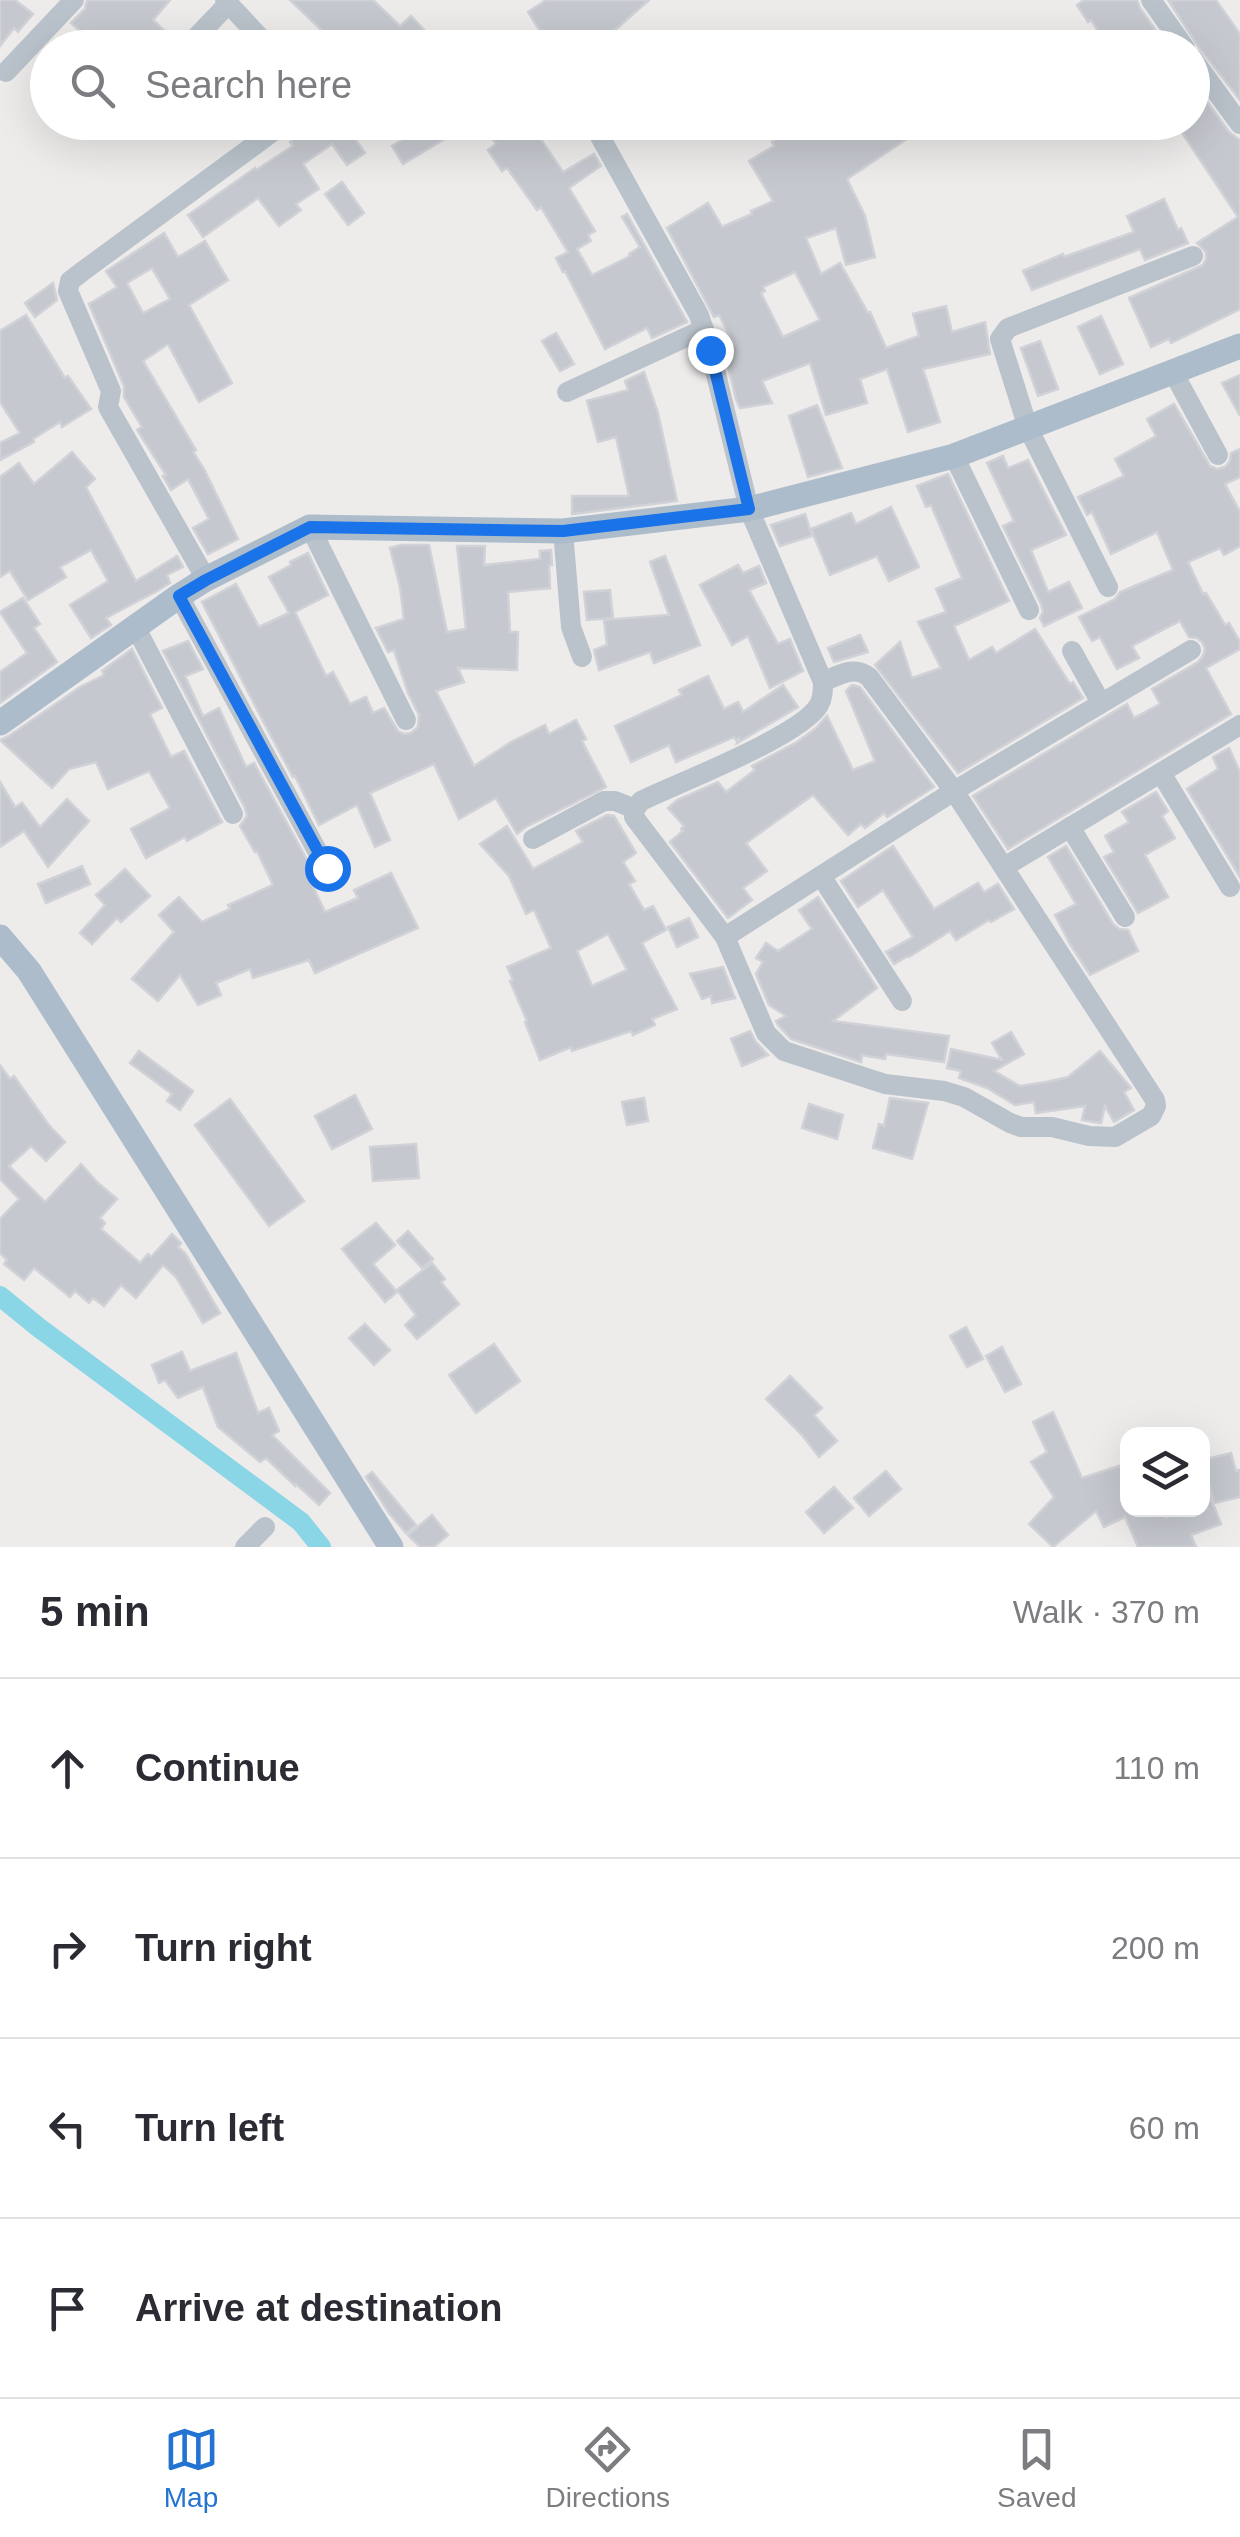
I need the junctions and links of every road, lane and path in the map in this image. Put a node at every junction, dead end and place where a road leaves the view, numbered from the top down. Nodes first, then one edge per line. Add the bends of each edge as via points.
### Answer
1 (74, 0) edge
2 (1151, 0) edge
3 (226, 2) edge
4 (46, 30) edge
5 (202, 30) edge
6 (253, 30) edge
7 (1172, 30) edge
8 (30, 47) edge
9 (6, 72) dead end
10 (1210, 83) edge
11 (1240, 124) edge
12 (261, 140) edge
13 (602, 140) edge
14 (1193, 256) dead end
15 (704, 329) junction
16 (1240, 346) edge
17 (1173, 372) junction
18 (568, 392) dead end
19 (1028, 428) junction
20 (1218, 455) dead end
21 (954, 456) junction
22 (749, 509) junction
23 (310, 527) junction
24 (563, 531) junction
25 (206, 580) junction
26 (1108, 588) dead end
27 (179, 596) junction
28 (1029, 610) dead end
29 (136, 628) junction
30 (1191, 650) dead end
31 (1072, 651) dead end
32 (582, 658) dead end
33 (822, 682) junction
34 (1102, 703) junction
35 (406, 720) dead end
36 (0, 723) edge
37 (1240, 725) edge
38 (1160, 773) junction
39 (954, 791) junction
40 (635, 809) junction
41 (233, 814) dead end
42 (1070, 827) junction
43 (533, 840) dead end
44 (1004, 867) junction
45 (327, 868) dead end
46 (820, 876) junction
47 (1230, 887) dead end
48 (1125, 917) dead end
49 (0, 937) edge
50 (725, 937) junction
51 (902, 1001) dead end
52 (265, 1526) dead end
53 (245, 1547) edge
54 (390, 1547) edge

1 - 4 street
2 - 7 street
3 - 5 street
3 - 6 street
8 - 9 street
10 - 11 street
12 - 25 street via 70,280 68,291 111,391 108,407
13 - 15 street
14 - 19 street via 1008,328 1000,340
15 - 18 street
15 - 22 street
16 - 17 main road
17 - 19 main road
17 - 20 street
19 - 21 main road
19 - 26 street
21 - 22 main road
21 - 28 street
22 - 24 main road
22 - 33 street
23 - 24 main road
23 - 25 main road
23 - 35 street
24 - 32 street via 571,628
25 - 27 main road
27 - 29 main road
27 - 45 street
29 - 36 main road
29 - 41 street
30 - 34 street
31 - 34 street
33 - 39 street via 862,671
33 - 40 street via 819,706 796,728 641,800
34 - 39 street
37 - 38 street
38 - 42 street
38 - 47 street
39 - 44 street
39 - 46 street
40 - 43 street via 604,801
40 - 50 street via 639,826
42 - 44 street
42 - 48 street
44 - 50 street via 1154,1100 1151,1116 1115,1137 1021,1127 954,1094 886,1084 794,1056 766,1033
46 - 50 street
46 - 51 street
49 - 54 main road via 30,971
52 - 53 street

